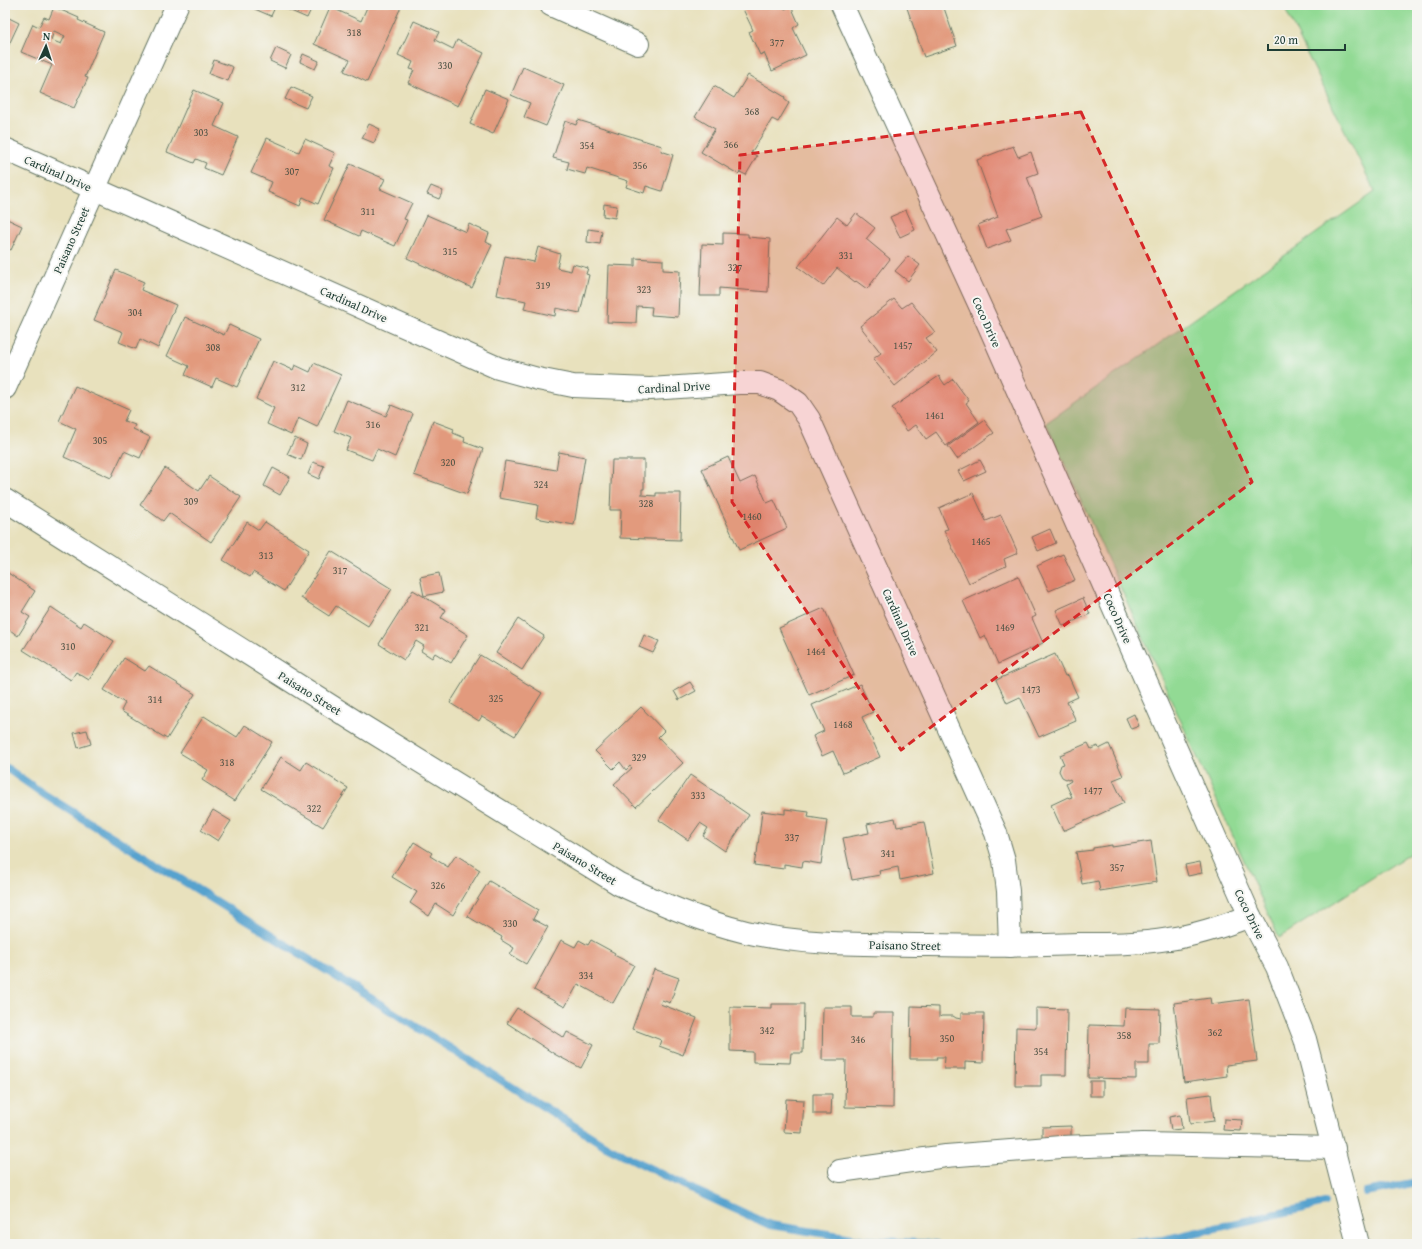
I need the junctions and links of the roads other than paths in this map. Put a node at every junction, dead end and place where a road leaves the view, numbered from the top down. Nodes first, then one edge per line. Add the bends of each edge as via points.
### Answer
1 (176, 5) edge
2 (551, 5) edge
3 (842, 5) edge
4 (638, 44) dead end
5 (5, 149) edge
6 (94, 189) junction
7 (5, 388) edge
8 (5, 500) edge
9 (1250, 916) junction
10 (1010, 946) junction
11 (1334, 1148) junction
12 (840, 1171) dead end
13 (1358, 1244) edge

1 - 6 street, Paisano Street
2 - 4 street
3 - 9 street, Coco Drive via 986,319
5 - 6 street, Cardinal Drive
6 - 7 street, Paisano Street
6 - 10 street, Cardinal Drive via 498,368 538,380 573,386 650,389 760,383 779,390 798,403 810,419 996,833 1004,860 1008,891
8 - 10 street, Paisano Street via 619,884 660,903 745,932 783,939 838,944
9 - 10 street, Paisano Street via 1198,933 1163,940
9 - 11 street, Coco Drive via 1277,966 1305,1039
11 - 12 street via 1143,1144 1069,1147 946,1156
11 - 13 street, Coco Drive

